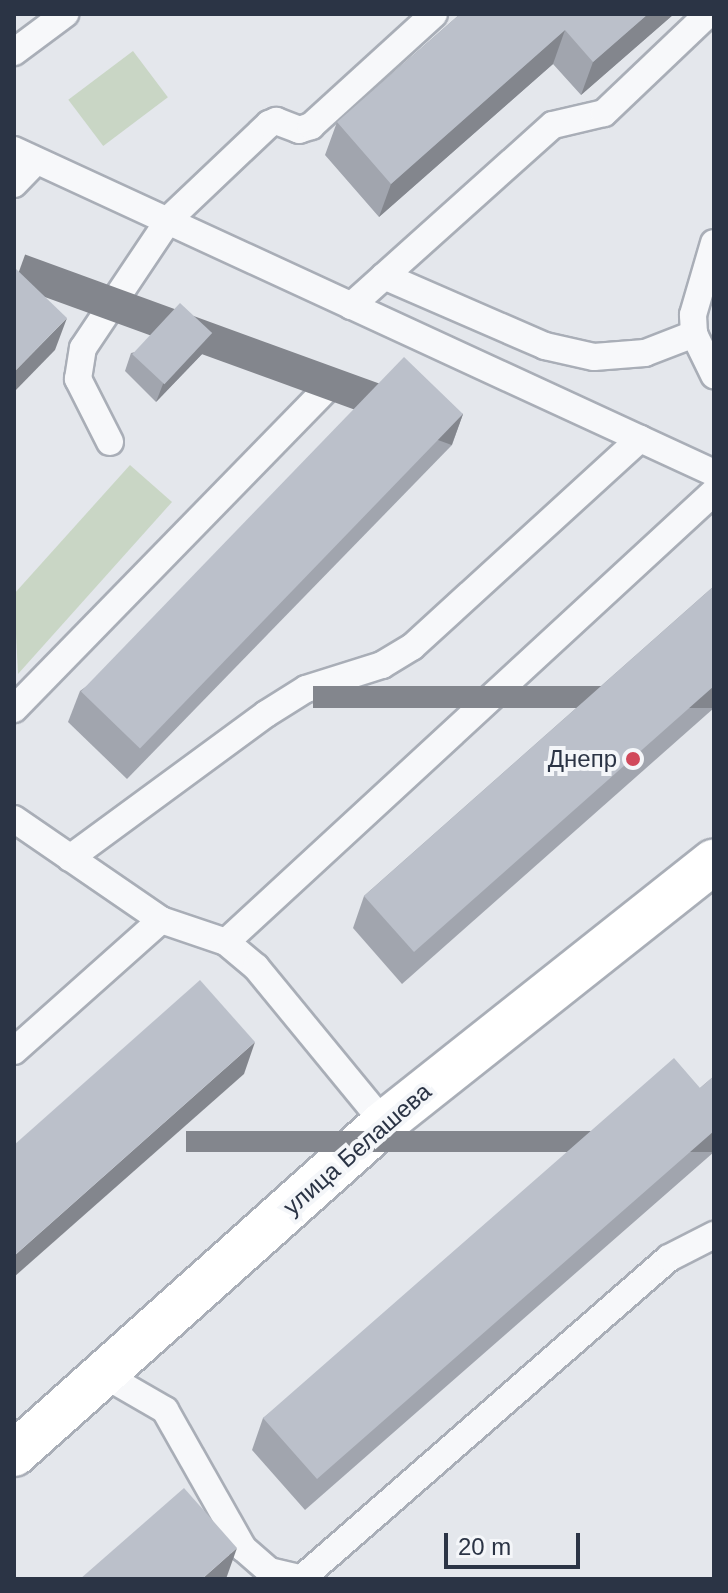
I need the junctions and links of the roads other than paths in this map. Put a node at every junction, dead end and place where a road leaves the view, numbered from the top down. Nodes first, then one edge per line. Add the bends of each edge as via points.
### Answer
1 (65, 14) edge
2 (434, 14) edge
3 (708, 14) edge
4 (14, 52) edge
5 (25, 156) edge
6 (14, 184) edge
7 (170, 218) junction
8 (714, 243) edge
9 (384, 276) junction
10 (351, 306) junction
11 (694, 334) junction
12 (714, 375) edge
13 (330, 385) dead end
14 (640, 439) junction
15 (110, 442) dead end
16 (714, 473) edge
17 (714, 492) edge
18 (14, 709) edge
19 (14, 819) edge
20 (70, 858) junction
21 (714, 861) edge
22 (161, 920) junction
23 (226, 942) junction
24 (14, 1051) edge
25 (384, 1123) junction
26 (714, 1235) edge
27 (101, 1373) junction
28 (14, 1454) edge
29 (301, 1579) edge

1 - 4 lane
2 - 7 lane via 311,126 299,130 276,121 269,124
3 - 9 lane via 604,113 553,125
5 - 6 lane
5 - 7 lane
7 - 10 lane
7 - 15 lane via 83,348 78,379
8 - 11 lane via 700,278
9 - 10 lane
9 - 11 lane via 545,346 594,357 645,353
10 - 14 lane
11 - 12 lane
13 - 18 lane
14 - 16 lane
14 - 20 lane via 412,647 382,665 306,689
17 - 23 lane
19 - 20 lane
20 - 22 lane
21 - 25 main road, улица Белашева
22 - 23 lane
22 - 24 lane
23 - 25 lane via 265,978
25 - 27 main road, улица Белашева
26 - 29 lane via 701,1237 669,1258
27 - 28 main road, улица Белашева
27 - 29 lane via 165,1410 243,1548 269,1571

